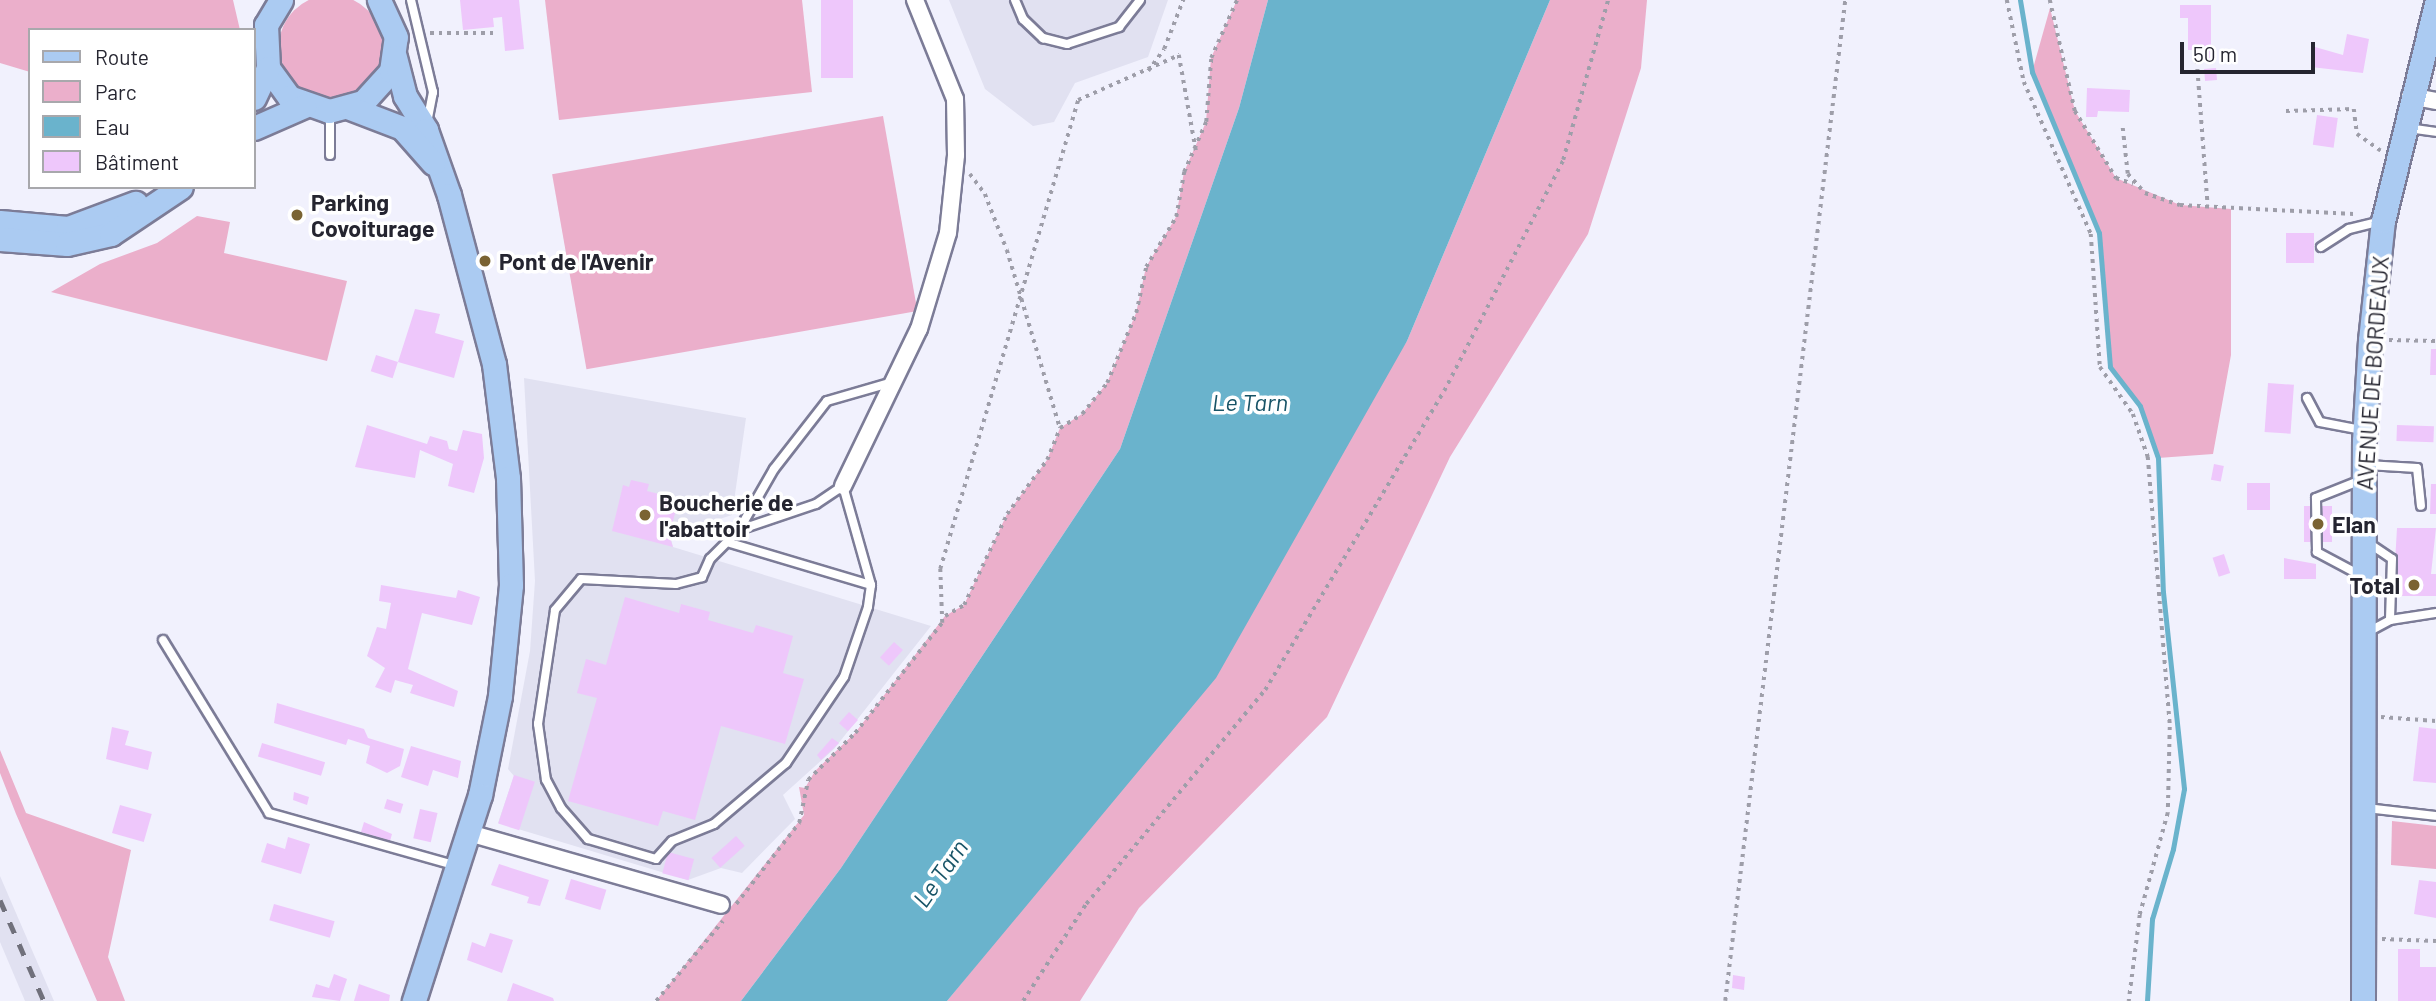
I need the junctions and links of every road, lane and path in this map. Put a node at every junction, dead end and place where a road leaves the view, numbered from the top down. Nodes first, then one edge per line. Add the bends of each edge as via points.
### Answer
1 (255, 0) edge
2 (281, 0) edge
3 (379, 0) edge
4 (411, 0) edge
5 (915, 0) edge
6 (1015, 0) edge
7 (1140, 0) edge
8 (1183, 0) edge
9 (1237, 0) edge
10 (1608, 0) edge
11 (1845, 0) edge
12 (2007, 0) edge
13 (2050, 0) edge
14 (2436, 3) edge
15 (266, 25) junction
16 (417, 26) junction
17 (498, 33) dead end
18 (395, 57) junction
19 (2197, 61) dead end
20 (268, 68) junction
21 (1147, 73) junction
22 (256, 94) edge
23 (2410, 96) junction
24 (2436, 101) edge
25 (304, 106) junction
26 (340, 109) junction
27 (2286, 111) dead end
28 (256, 127) edge
29 (2403, 127) junction
30 (2123, 128) dead end
31 (426, 131) junction
32 (2436, 132) edge
33 (1196, 150) junction
34 (330, 155) dead end
35 (956, 155) junction
36 (2396, 157) junction
37 (439, 170) junction
38 (2133, 184) junction
39 (155, 189) edge
40 (178, 189) edge
41 (2208, 206) junction
42 (2383, 221) junction
43 (0, 222) edge
44 (0, 239) edge
45 (2322, 247) dead end
46 (1022, 294) junction
47 (2370, 340) junction
48 (2436, 341) edge
49 (893, 382) junction
50 (2307, 398) dead end
51 (1060, 428) junction
52 (2364, 430) junction
53 (2364, 472) junction
54 (843, 486) junction
55 (2421, 506) dead end
56 (739, 530) junction
57 (2363, 540) junction
58 (730, 542) junction
59 (2363, 577) junction
60 (871, 584) junction
61 (2436, 613) edge
62 (945, 616) junction
63 (2390, 620) junction
64 (2362, 635) junction
65 (163, 640) dead end
66 (2362, 716) junction
67 (2436, 722) edge
68 (2361, 807) junction
69 (2436, 816) edge
70 (469, 833) junction
71 (459, 866) junction
72 (727, 910) junction
73 (2363, 940) junction
74 (2436, 941) edge
75 (414, 1001) edge
76 (656, 1001) edge
77 (1023, 1001) edge
78 (1725, 1001) edge
79 (2129, 1001) edge
80 (2363, 1001) edge

1 - 15 main road
2 - 15 main road
3 - 18 main road via 393,27
4 - 16 lane
5 - 35 street via 954,99
6 - 7 lane via 1023,19 1043,38 1068,44 1119,27
8 - 21 path via 1164,49
9 - 33 path via 1211,58 1206,122
10 - 77 path via 1563,160 1444,391 1265,690 1086,904
11 - 78 path
12 - 79 path via 2024,82 2091,234 2101,367 2133,414 2148,457 2170,727 2168,813 2140,915
13 - 38 path via 2075,111 2116,178
14 - 23 main road, AVENUE DE BORDEAUX
15 - 20 main road
16 - 17 path via 433,35
16 - 31 lane via 432,92
18 - 26 main road via 384,83
18 - 31 main road via 405,96
19 - 41 path
20 - 22 main road
20 - 25 main road via 276,84
21 - 33 path via 1179,55
21 - 46 path via 1078,100
23 - 24 street
23 - 29 main road, AVENUE DE BORDEAUX
25 - 26 main road
25 - 28 main road
26 - 34 lane
26 - 37 main road via 402,128
27 - 36 path via 2354,109 2357,134 2367,146
29 - 32 lane
29 - 36 main road, AVENUE DE BORDEAUX
30 - 38 path
31 - 37 main road
33 - 51 path via 1184,172 1176,217 1146,267 1136,313 1107,383 1082,414
35 - 46 path via 985,194
35 - 49 street via 948,233 919,329
36 - 42 main road, AVENUE DE BORDEAUX
37 - 70 main road via 494,363 508,478 511,585 500,696
38 - 41 path via 2180,205
39 - 43 main road via 117,214 68,228
40 - 44 main road via 111,234 67,244
41 - 42 path via 2356,214
42 - 45 lane via 2349,229
42 - 47 main road, AVENUE DE BORDEAUX
46 - 51 path
46 - 62 path via 940,569
47 - 48 path
47 - 52 main road, AVENUE DE BORDEAUX
49 - 54 street
49 - 56 lane via 827,401 774,469
50 - 52 lane via 2319,422
51 - 62 path via 1047,460 1007,513 964,605
52 - 53 main road, AVENUE DE BORDEAUX
53 - 55 lane via 2417,468
53 - 57 main road, AVENUE DE BORDEAUX
53 - 59 lane via 2316,498 2317,552
54 - 56 lane via 816,504
54 - 60 lane
56 - 58 lane
57 - 59 main road, AVENUE DE BORDEAUX
57 - 63 lane via 2392,559
58 - 60 lane
58 - 60 lane via 710,559 702,577 676,584 581,579 555,610 538,724 546,780 561,808 588,839 656,859 672,841 714,824 786,763 844,677
59 - 64 main road, AVENUE DE BORDEAUX
61 - 63 lane
62 - 72 path via 855,733 814,771 805,788 799,823
63 - 64 lane
64 - 66 main road, AVENUE DE BORDEAUX
65 - 71 lane via 269,813
66 - 67 path
66 - 68 main road, AVENUE DE BORDEAUX
68 - 69 lane
68 - 73 main road, AVENUE DE BORDEAUX
70 - 71 main road
70 - 72 street
71 - 75 main road
72 - 76 path
73 - 74 path
73 - 80 main road, AVENUE DE BORDEAUX

